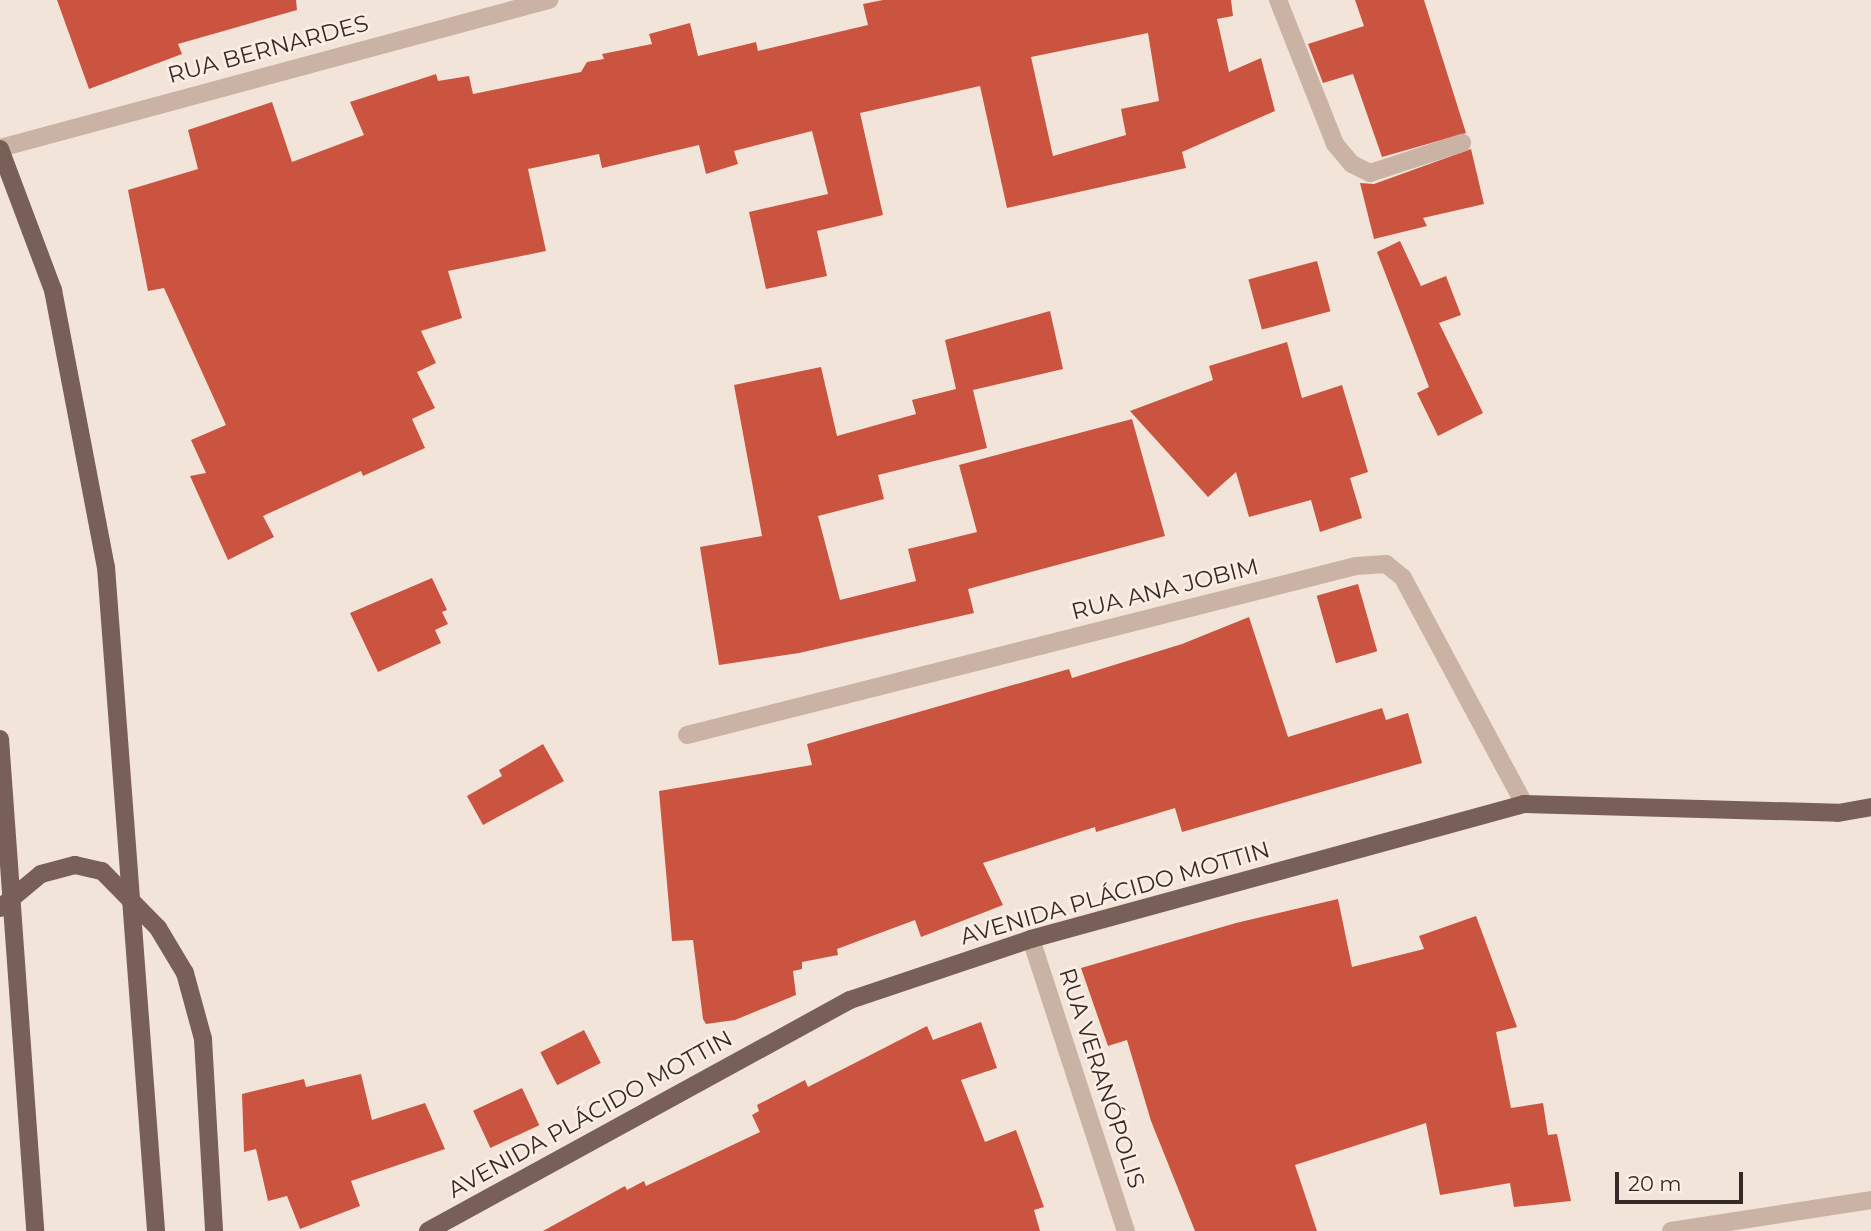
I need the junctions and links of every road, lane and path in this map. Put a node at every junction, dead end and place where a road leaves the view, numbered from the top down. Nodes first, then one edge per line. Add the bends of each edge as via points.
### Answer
1 (548, 0) edge
2 (1278, 0) edge
3 (1462, 143) dead end
4 (0, 148) edge
5 (687, 735) dead end
6 (0, 739) edge
7 (1524, 804) junction
8 (1871, 807) edge
9 (130, 897) junction
10 (6, 901) edge
11 (1031, 939) junction
12 (1871, 1200) edge
13 (35, 1231) edge
14 (156, 1231) edge
15 (214, 1231) edge
16 (428, 1231) edge
17 (1126, 1231) edge
18 (1671, 1231) edge

1 - 4 street, RUA BERNARDES
2 - 3 street via 1335,144 1352,164 1370,173
4 - 9 main road via 53,290 106,567 127,799
5 - 7 street, RUA ANA JOBIM via 1356,566 1386,564 1403,578
6 - 10 main road
7 - 8 main road, AVENIDA PLÁCIDO MOTTIN via 1838,813
7 - 11 main road, AVENIDA PLÁCIDO MOTTIN
9 - 10 main road via 102,872 75,865 41,874
9 - 14 main road
9 - 15 main road via 158,928 185,973 203,1039
10 - 13 main road
11 - 16 main road, AVENIDA PLÁCIDO MOTTIN via 850,1000
11 - 17 street, RUA VERANÓPOLIS
12 - 18 street

